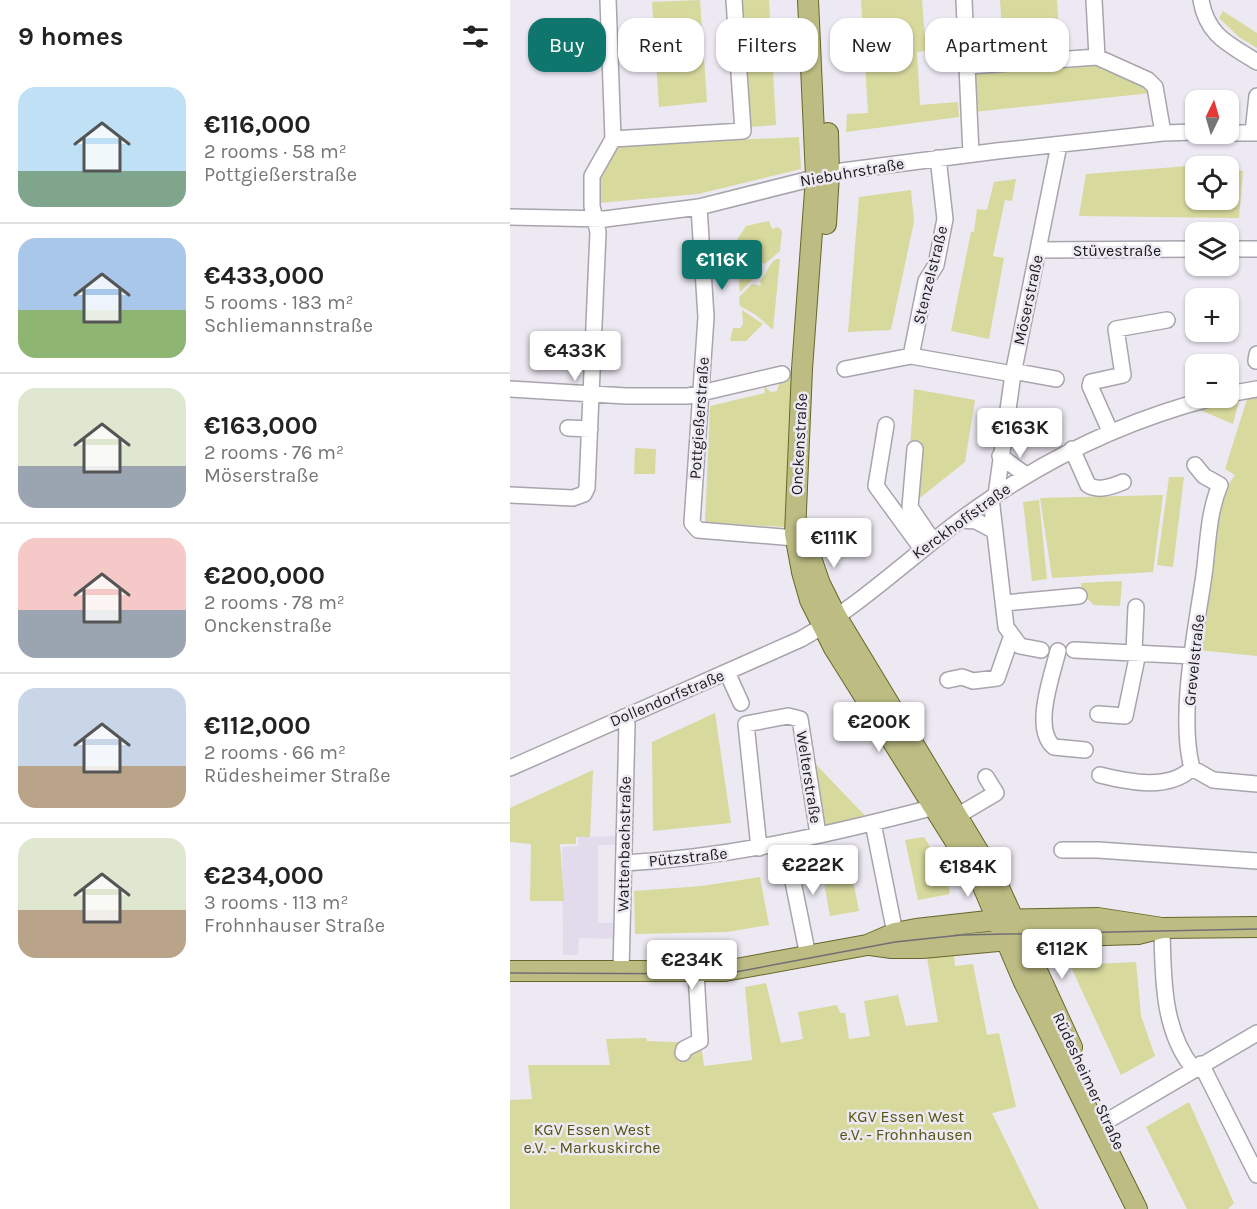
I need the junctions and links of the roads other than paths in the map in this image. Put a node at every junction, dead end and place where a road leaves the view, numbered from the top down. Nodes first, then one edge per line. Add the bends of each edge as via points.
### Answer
1 (608, 0) edge
2 (734, 0) edge
3 (808, 0) edge
4 (820, 0) edge
5 (964, 0) edge
6 (1094, 0) edge
7 (1201, 0) edge
8 (965, 18) edge
9 (1097, 57) junction
10 (1069, 59) edge
11 (1257, 63) edge
12 (968, 72) edge
13 (1257, 96) edge
14 (1185, 132) edge
15 (1163, 133) junction
16 (1239, 133) edge
17 (1255, 133) edge
18 (613, 139) junction
19 (1059, 145) junction
20 (971, 154) junction
21 (938, 158) junction
22 (822, 175) junction
23 (699, 207) junction
24 (510, 217) edge
25 (595, 219) junction
26 (1185, 249) edge
27 (1239, 249) edge
28 (1257, 249) edge
29 (1038, 250) junction
30 (1167, 320) dead end
31 (1257, 354) edge
32 (911, 356) junction
33 (1256, 361) edge
34 (844, 369) dead end
35 (1013, 372) junction
36 (782, 374) dead end
37 (1056, 379) dead end
38 (510, 389) edge
39 (1257, 389) edge
40 (1239, 392) edge
41 (591, 394) junction
42 (700, 394) junction
43 (1185, 405) edge
44 (886, 425) dead end
45 (568, 428) dead end
46 (590, 429) junction
47 (1110, 431) junction
48 (915, 449) dead end
49 (1072, 449) junction
50 (1000, 456) junction
51 (1195, 465) dead end
52 (1026, 475) junction
53 (1123, 482) dead end
54 (510, 495) edge
55 (994, 497) junction
56 (960, 520) junction
57 (995, 531) junction
58 (795, 538) junction
59 (928, 545) junction
60 (1079, 596) dead end
61 (1004, 603) junction
62 (1136, 607) dead end
63 (830, 621) junction
64 (1011, 638) junction
65 (1041, 650) dead end
66 (1074, 650) dead end
67 (1058, 651) dead end
68 (1136, 652) junction
69 (1193, 656) junction
70 (727, 672) junction
71 (948, 680) dead end
72 (741, 703) dead end
73 (1098, 714) dead end
74 (624, 717) junction
75 (1085, 750) dead end
76 (510, 768) edge
77 (1192, 768) junction
78 (1100, 776) dead end
79 (986, 777) dead end
80 (1257, 784) edge
81 (927, 809) dead end
82 (957, 816) junction
83 (873, 823) junction
84 (818, 834) junction
85 (785, 842) junction
86 (759, 848) junction
87 (1062, 850) dead end
88 (1257, 861) edge
89 (624, 863) junction
90 (1006, 920) junction
91 (1257, 927) edge
92 (1162, 928) junction
93 (896, 933) junction
94 (1015, 940) junction
95 (867, 945) junction
96 (808, 956) junction
97 (510, 971) edge
98 (621, 972) junction
99 (696, 973) junction
100 (1257, 1033) edge
101 (683, 1053) dead end
102 (1197, 1066) junction
103 (1091, 1118) junction
104 (1257, 1175) edge
105 (1137, 1209) edge
106 (1150, 1209) edge

1 - 18 street
2 - 18 street via 743,130
3 - 22 main road, Onckenstraße
4 - 22 main road, Onckenstraße
5 - 8 street
6 - 9 street
7 - 11 street via 1212,32
9 - 10 street
9 - 15 street via 1148,80 1155,87
12 - 20 street
13 - 17 street
14 - 15 street, Niebuhrstraße
15 - 19 street, Niebuhrstraße
16 - 17 street
18 - 25 street via 592,176
19 - 20 street, Niebuhrstraße
19 - 29 street, Möserstraße
20 - 21 street, Niebuhrstraße
21 - 22 street, Niebuhrstraße
21 - 32 street, Stenzelstraße via 945,219 936,265 926,281
22 - 23 street, Niebuhrstraße
22 - 58 main road, Onckenstraße via 802,378
22 - 63 main road, Onckenstraße via 807,536
23 - 25 street, Niebuhrstraße
23 - 42 street, Pottgießerstraße via 706,291
24 - 25 street, Niebuhrstraße
25 - 41 street via 598,244
26 - 29 street, Stüvestraße
27 - 28 street
29 - 35 street, Möserstraße
30 - 47 street via 1116,329 1123,375 1091,382 1090,386
31 - 33 street
32 - 34 street
32 - 35 street
35 - 37 street
35 - 50 street, Möserstraße
36 - 42 street
38 - 41 street
39 - 40 street
41 - 42 street via 663,398
41 - 46 street
42 - 58 street, Pottgießerstraße via 694,528
43 - 47 street, Kerckhoffstraße
44 - 59 street via 876,486
45 - 46 street
46 - 54 street via 584,494 573,498
47 - 49 street, Kerckhoffstraße
48 - 59 street via 910,507
49 - 52 street, Kerckhoffstraße
49 - 53 street via 1092,488 1108,488
50 - 52 street
50 - 55 street, Möserstraße
51 - 69 street, Grevelstraße via 1220,485 1212,509
52 - 55 street, Kerckhoffstraße
55 - 56 street, Kerckhoffstraße
55 - 57 street, Möserstraße
56 - 57 street via 976,521
56 - 59 street, Kerckhoffstraße
57 - 61 street, Möserstraße
58 - 63 main road, Onckenstraße via 806,587
59 - 63 street, Kerckhoffstraße
60 - 61 street
61 - 64 street, Möserstraße
62 - 68 street
63 - 70 street, Dollendorfstraße via 801,639
63 - 82 main road, Onckenstraße
63 - 90 main road, Onckenstraße
64 - 65 street via 1020,646
64 - 71 street via 997,678
66 - 68 street
67 - 75 street via 1044,717 1046,738 1054,747
68 - 69 street
68 - 73 street via 1125,716
69 - 77 street, Grevelstraße via 1186,739
70 - 72 street
70 - 74 street, Dollendorfstraße
74 - 76 street, Dollendorfstraße
74 - 89 street, Wattenbachstraße
77 - 78 street via 1166,782
77 - 80 street via 1213,780
79 - 82 street via 996,793
81 - 83 street, Pützstraße
82 - 90 main road, Onckenstraße via 995,879
83 - 84 street, Pützstraße
83 - 93 street
84 - 85 street, Pützstraße
84 - 86 street, Welterstraße via 800,719 788,716 746,724
85 - 86 street, Pützstraße
85 - 96 street
86 - 89 street, Pützstraße via 674,861
87 - 88 street
89 - 98 street, Wattenbachstraße
90 - 92 main road via 1098,918
90 - 93 main road
90 - 94 main road, Rüdesheimer Straße
91 - 92 main road
92 - 94 main road via 1138,934
92 - 102 street via 1167,1005 1173,1031
93 - 95 main road
94 - 95 main road via 922,948
94 - 103 main road, Rüdesheimer Straße
95 - 96 main road
96 - 99 main road
97 - 98 main road
98 - 99 main road
99 - 101 street via 700,1041
100 - 102 street
102 - 103 street
102 - 104 street
103 - 105 main road, Rüdesheimer Straße
103 - 106 main road, Rüdesheimer Straße

